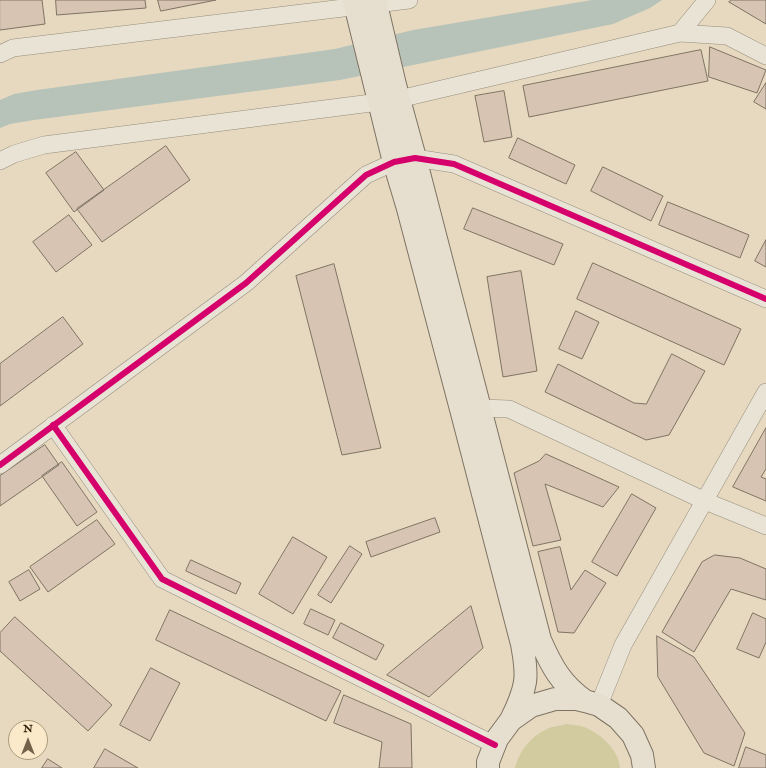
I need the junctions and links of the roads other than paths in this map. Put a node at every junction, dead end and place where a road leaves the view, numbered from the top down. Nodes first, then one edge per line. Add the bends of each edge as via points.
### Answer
1 (409, 0) edge
2 (708, 0) edge
3 (365, 3) edge
4 (680, 33) junction
5 (0, 54) edge
6 (766, 56) edge
7 (387, 94) junction
8 (416, 158) junction
9 (0, 161) edge
10 (394, 162) junction
11 (766, 299) edge
12 (766, 392) edge
13 (471, 411) junction
14 (53, 425) junction
15 (0, 465) edge
16 (705, 501) junction
17 (766, 526) edge
18 (592, 703) junction
19 (511, 720) junction
20 (495, 745) junction
21 (645, 764) edge
22 (488, 768) edge

1 - 3 street
2 - 4 street
3 - 5 street via 13,48
3 - 7 highway
4 - 6 street via 727,36
4 - 7 street
7 - 8 highway
7 - 9 street via 44,145
7 - 10 highway
8 - 10 street
8 - 11 street via 454,164
8 - 13 highway
10 - 13 highway
10 - 14 street via 366,176 246,283
12 - 16 street
13 - 16 street via 509,409
13 - 18 highway via 540,640 560,678 573,693
13 - 19 highway via 525,661 525,681
14 - 15 street
14 - 20 street via 162,579
16 - 17 street
16 - 18 street
18 - 19 highway via 577,699 555,699 531,706
18 - 21 highway via 618,718 633,735
19 - 20 highway
20 - 22 highway

